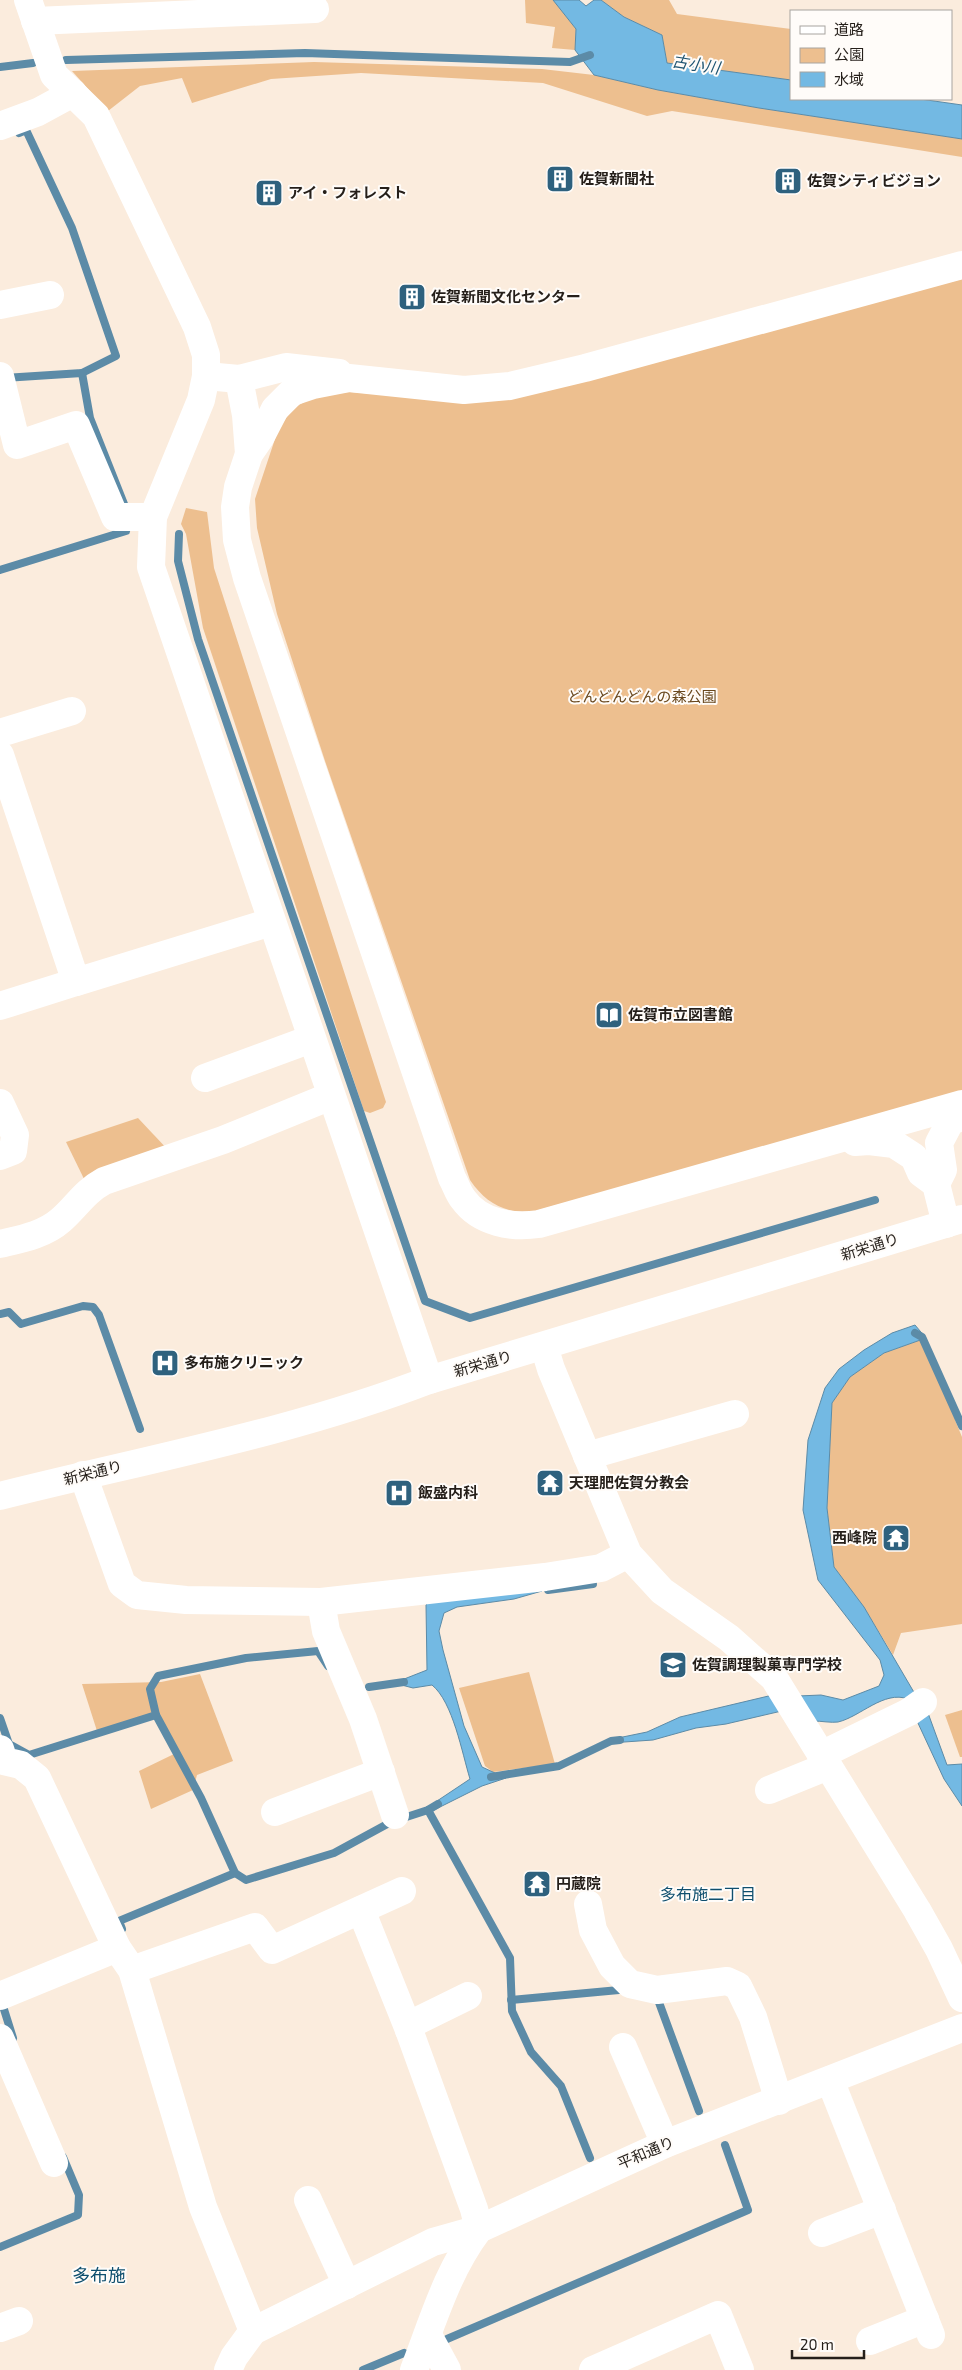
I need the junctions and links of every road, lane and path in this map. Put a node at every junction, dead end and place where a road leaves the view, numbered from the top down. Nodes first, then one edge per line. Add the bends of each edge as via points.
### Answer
1 (315, 9) dead end
2 (31, 11) edge
3 (73, 93) junction
4 (0, 126) edge
5 (962, 265) edge
6 (50, 296) dead end
7 (0, 305) edge
8 (206, 376) junction
9 (349, 378) junction
10 (239, 379) junction
11 (1, 381) edge
12 (249, 454) junction
13 (153, 516) junction
14 (72, 711) dead end
15 (0, 733) edge
16 (0, 756) edge
17 (9, 812) edge
18 (271, 922) junction
19 (76, 982) junction
20 (0, 1006) edge
21 (311, 1039) junction
22 (205, 1078) dead end
23 (331, 1096) junction
24 (0, 1103) edge
25 (962, 1104) edge
26 (962, 1116) edge
27 (813, 1146) junction
28 (0, 1156) edge
29 (936, 1184) junction
30 (954, 1222) edge
31 (0, 1244) edge
32 (544, 1346) junction
33 (428, 1380) junction
34 (736, 1414) dead end
35 (587, 1456) junction
36 (83, 1476) junction
37 (0, 1496) edge
38 (628, 1554) junction
39 (321, 1602) junction
40 (916, 1707) dead end
41 (1, 1758) edge
42 (825, 1761) junction
43 (381, 1772) junction
44 (769, 1790) dead end
45 (275, 1812) dead end
46 (395, 1815) dead end
47 (402, 1891) dead end
48 (588, 1904) dead end
49 (361, 1910) junction
50 (117, 1948) junction
51 (132, 1970) junction
52 (0, 1996) edge
53 (468, 1996) dead end
54 (962, 1998) edge
55 (962, 2028) edge
56 (409, 2030) junction
57 (0, 2038) edge
58 (623, 2047) dead end
59 (830, 2080) junction
60 (779, 2101) junction
61 (665, 2144) junction
62 (54, 2162) dead end
63 (308, 2200) dead end
64 (882, 2210) junction
65 (479, 2229) junction
66 (822, 2233) dead end
67 (347, 2285) junction
68 (253, 2331) junction
69 (428, 2334) junction
70 (870, 2341) dead end
71 (605, 2368) edge
72 (228, 2370) edge
73 (414, 2370) edge
74 (446, 2370) edge
75 (740, 2370) edge

1 - 2 street
2 - 3 street via 54,75
3 - 4 street via 38,112
3 - 8 street via 96,116 197,327 206,356
5 - 9 street via 510,386 464,390
6 - 7 street
8 - 10 street
8 - 13 street via 201,400
9 - 10 street via 335,372 286,367
9 - 12 street via 292,392 275,408
10 - 12 street
11 - 13 street via 17,445 76,425 115,517
12 - 27 street via 235,507 237,540 247,578 452,1178 463,1200 478,1213 498,1223 518,1227 539,1224
13 - 18 street via 151,567
14 - 15 street
16 - 17 street
17 - 19 street
18 - 19 street
18 - 21 street
19 - 20 street
21 - 22 street
21 - 23 street
23 - 31 street via 223,1140 104,1180 89,1189 61,1220 42,1233
23 - 33 street
24 - 28 street via 15,1134 13,1151
25 - 27 street
26 - 29 street via 950,1122 938,1143 943,1170
27 - 29 street via 869,1141 894,1144 914,1157 921,1172
29 - 30 street
30 - 32 street, 新栄通り
32 - 33 street, 新栄通り
32 - 35 street
33 - 36 street, 新栄通り via 386,1396 246,1437
34 - 35 street
35 - 38 street
36 - 37 street, 新栄通り
36 - 39 street via 122,1584 137,1595 186,1600
38 - 39 street via 601,1568 545,1577
38 - 42 street via 662,1591 729,1638 774,1678
39 - 43 street via 326,1631 363,1718
40 - 42 street
41 - 50 street via 21,1765 37,1778
42 - 44 street
42 - 54 street via 917,1910
43 - 45 street
43 - 46 street
47 - 49 street
48 - 60 street via 593,1930 612,1966 630,1984 657,1990 727,1980 738,1986 753,2016
49 - 51 street via 272,1950 255,1927
49 - 56 street
50 - 51 street
50 - 52 street
51 - 68 street via 203,2207
53 - 56 street via 414,2022
55 - 59 street, 平和通り
56 - 65 street
57 - 62 street
58 - 61 street
59 - 60 street, 平和通り
59 - 64 street
60 - 61 street, 平和通り
61 - 65 street, 平和通り
63 - 67 street
64 - 66 street
64 - 70 street via 928,2327
65 - 67 street via 433,2242
65 - 69 street, 平和通り via 450,2273
67 - 68 street
68 - 72 street
69 - 73 street, 平和通り
69 - 74 street
71 - 75 street via 718,2315

